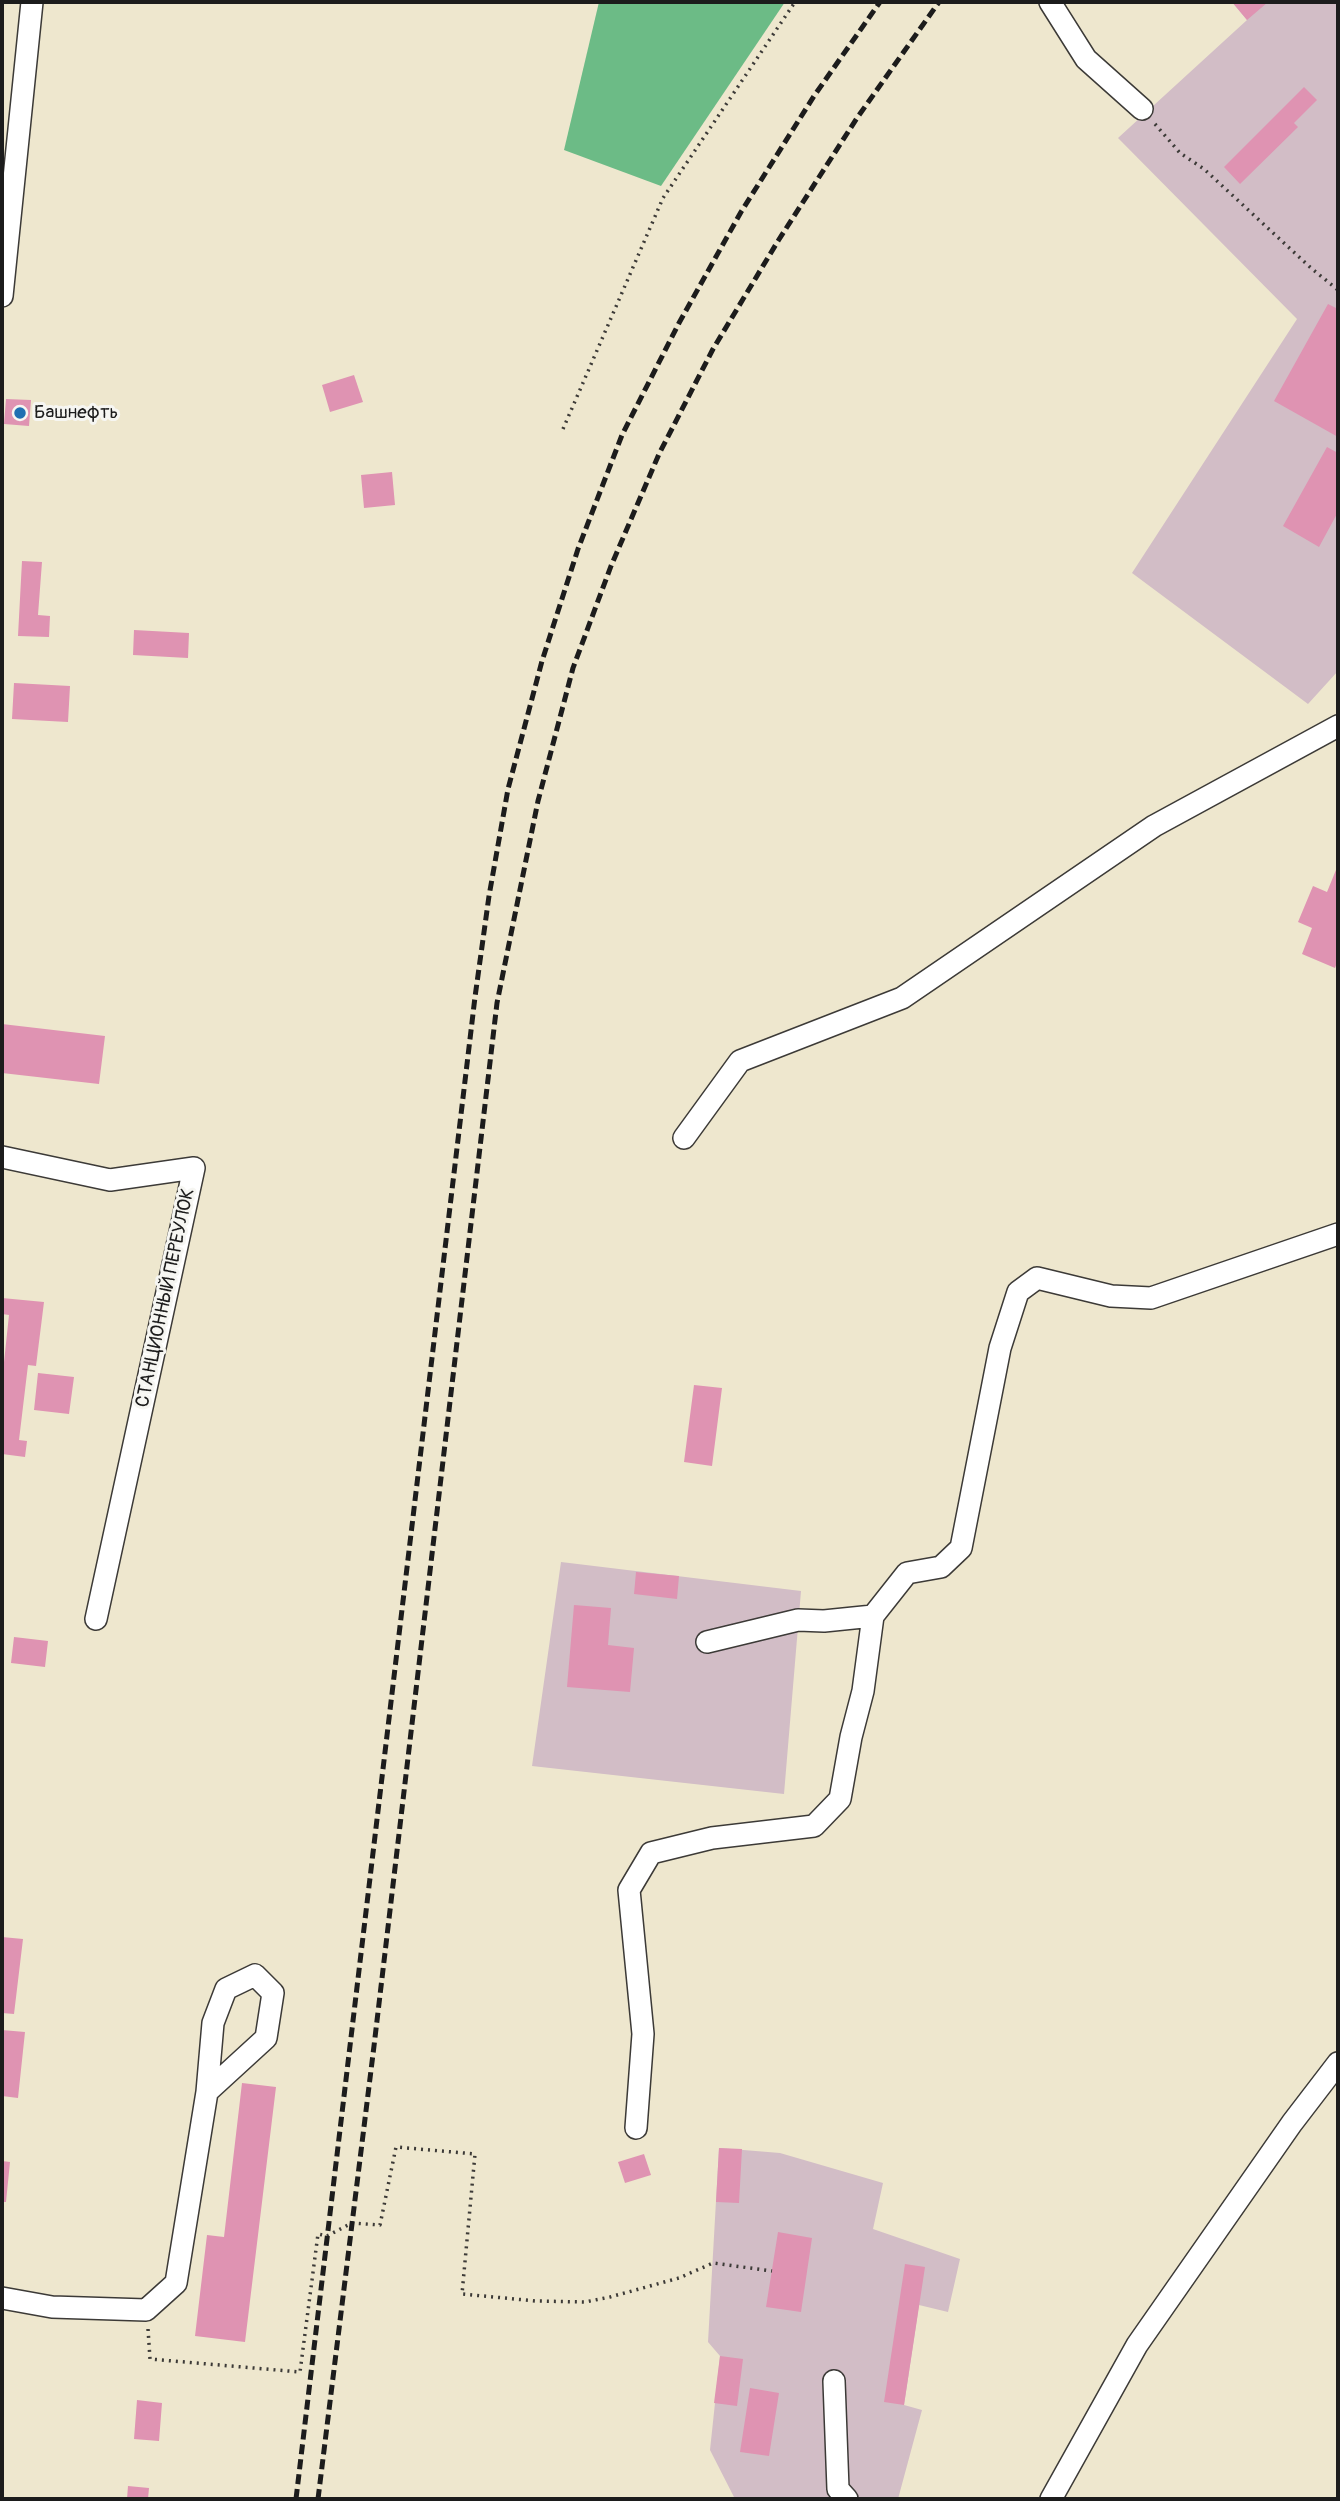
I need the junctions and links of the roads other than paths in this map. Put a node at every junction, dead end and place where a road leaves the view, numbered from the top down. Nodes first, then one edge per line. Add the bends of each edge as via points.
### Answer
1 (32, 2) edge
2 (1050, 2) edge
3 (1142, 109) road end
4 (2, 296) edge
5 (1338, 726) edge
6 (684, 1138) dead end
7 (2, 1157) edge
8 (1338, 1234) edge
9 (873, 1616) junction
10 (96, 1619) dead end
11 (707, 1642) dead end
12 (1338, 2063) edge
13 (207, 2092) junction
14 (636, 2128) dead end
15 (2, 2298) edge
16 (834, 2381) dead end
17 (847, 2499) edge
18 (1051, 2499) edge

1 - 4 street
2 - 3 street via 1086,59
5 - 6 street via 1154,826 902,998 740,1060
7 - 10 street, СТАНЦИОННЫЙ ПЕРЕУЛОК via 110,1180 194,1168
8 - 9 street via 1151,1298 1111,1296 1037,1278 1018,1292 1000,1348 961,1548 941,1567 907,1573
9 - 11 street via 798,1620
9 - 14 street via 840,1799 814,1826 712,1838 651,1853 629,1890 643,2034
12 - 18 street via 1137,2345
13 - 13 street via 213,2023 226,1989 255,1975 273,1993 266,2038
13 - 15 street via 176,2283 146,2310 52,2307
16 - 17 street via 838,2489

